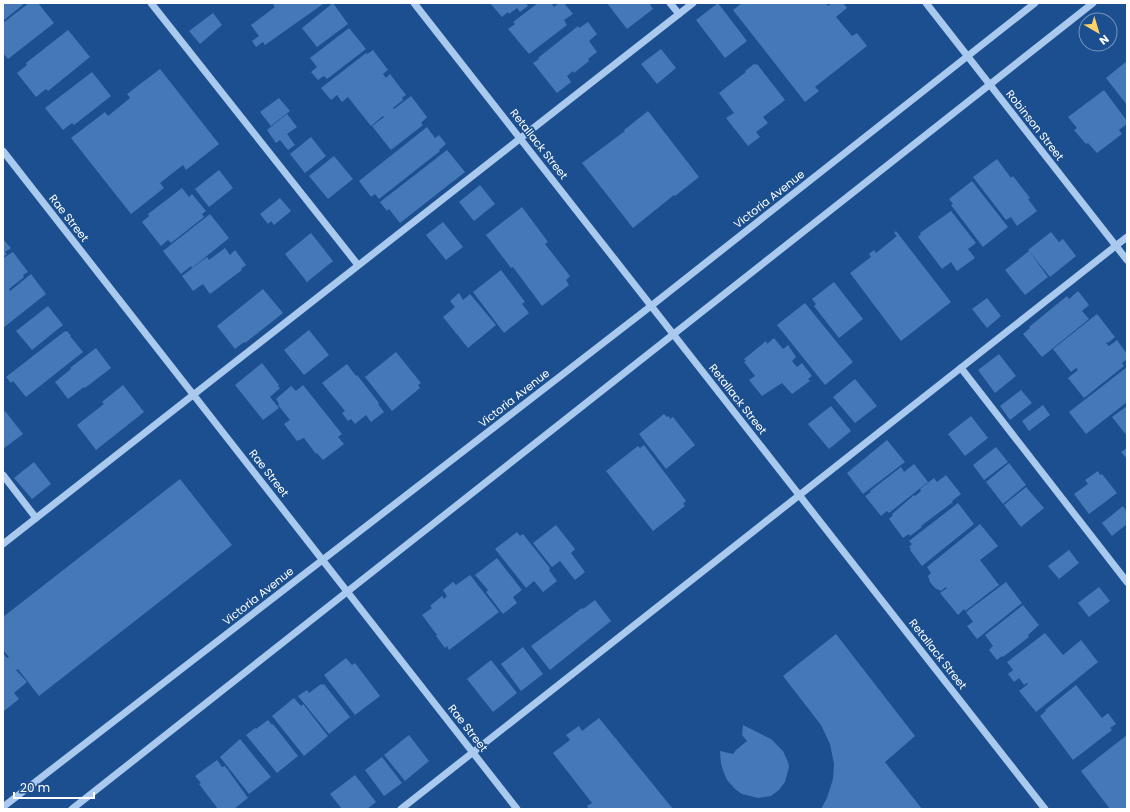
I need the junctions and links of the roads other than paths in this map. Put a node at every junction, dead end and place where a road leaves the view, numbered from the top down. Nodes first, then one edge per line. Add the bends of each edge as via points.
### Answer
1 (151, 3) edge
2 (414, 3) edge
3 (670, 3) edge
4 (693, 3) edge
5 (926, 3) edge
6 (1035, 3) edge
7 (1093, 3) edge
8 (679, 14) junction
9 (967, 56) junction
10 (989, 85) junction
11 (520, 139) junction
12 (3, 150) edge
13 (1127, 237) edge
14 (1116, 246) junction
15 (1127, 260) edge
16 (358, 265) junction
17 (651, 306) junction
18 (674, 335) junction
19 (961, 368) junction
20 (194, 394) junction
21 (3, 475) edge
22 (800, 495) junction
23 (36, 518) junction
24 (3, 544) edge
25 (323, 560) junction
26 (1127, 582) edge
27 (347, 591) junction
28 (473, 752) junction
29 (3, 807) edge
30 (72, 809) edge
31 (401, 809) edge
32 (517, 809) edge
33 (1044, 809) edge

1 - 16 street
2 - 11 street, Retallack Street
3 - 8 street
4 - 8 street
5 - 9 street, Robinson Street
6 - 9 street, Victoria Avenue
7 - 10 street
8 - 11 street
9 - 10 street, Robinson Street
9 - 17 street, Victoria Avenue
10 - 14 street, Robinson Street
10 - 18 street
11 - 16 street
11 - 17 street, Retallack Street
12 - 20 street, Rae Street
13 - 14 street
14 - 15 street, Robinson Street
14 - 19 street
16 - 20 street
17 - 18 street, Retallack Street
17 - 25 street, Victoria Avenue
18 - 22 street, Retallack Street
18 - 27 street
19 - 22 street
19 - 26 street
20 - 23 street
20 - 25 street, Rae Street
21 - 23 street
22 - 28 street
22 - 33 street, Retallack Street
23 - 24 street
25 - 27 street, Rae Street
25 - 29 street, Victoria Avenue
27 - 28 street, Rae Street
27 - 30 street
28 - 31 street
28 - 32 street, Rae Street

